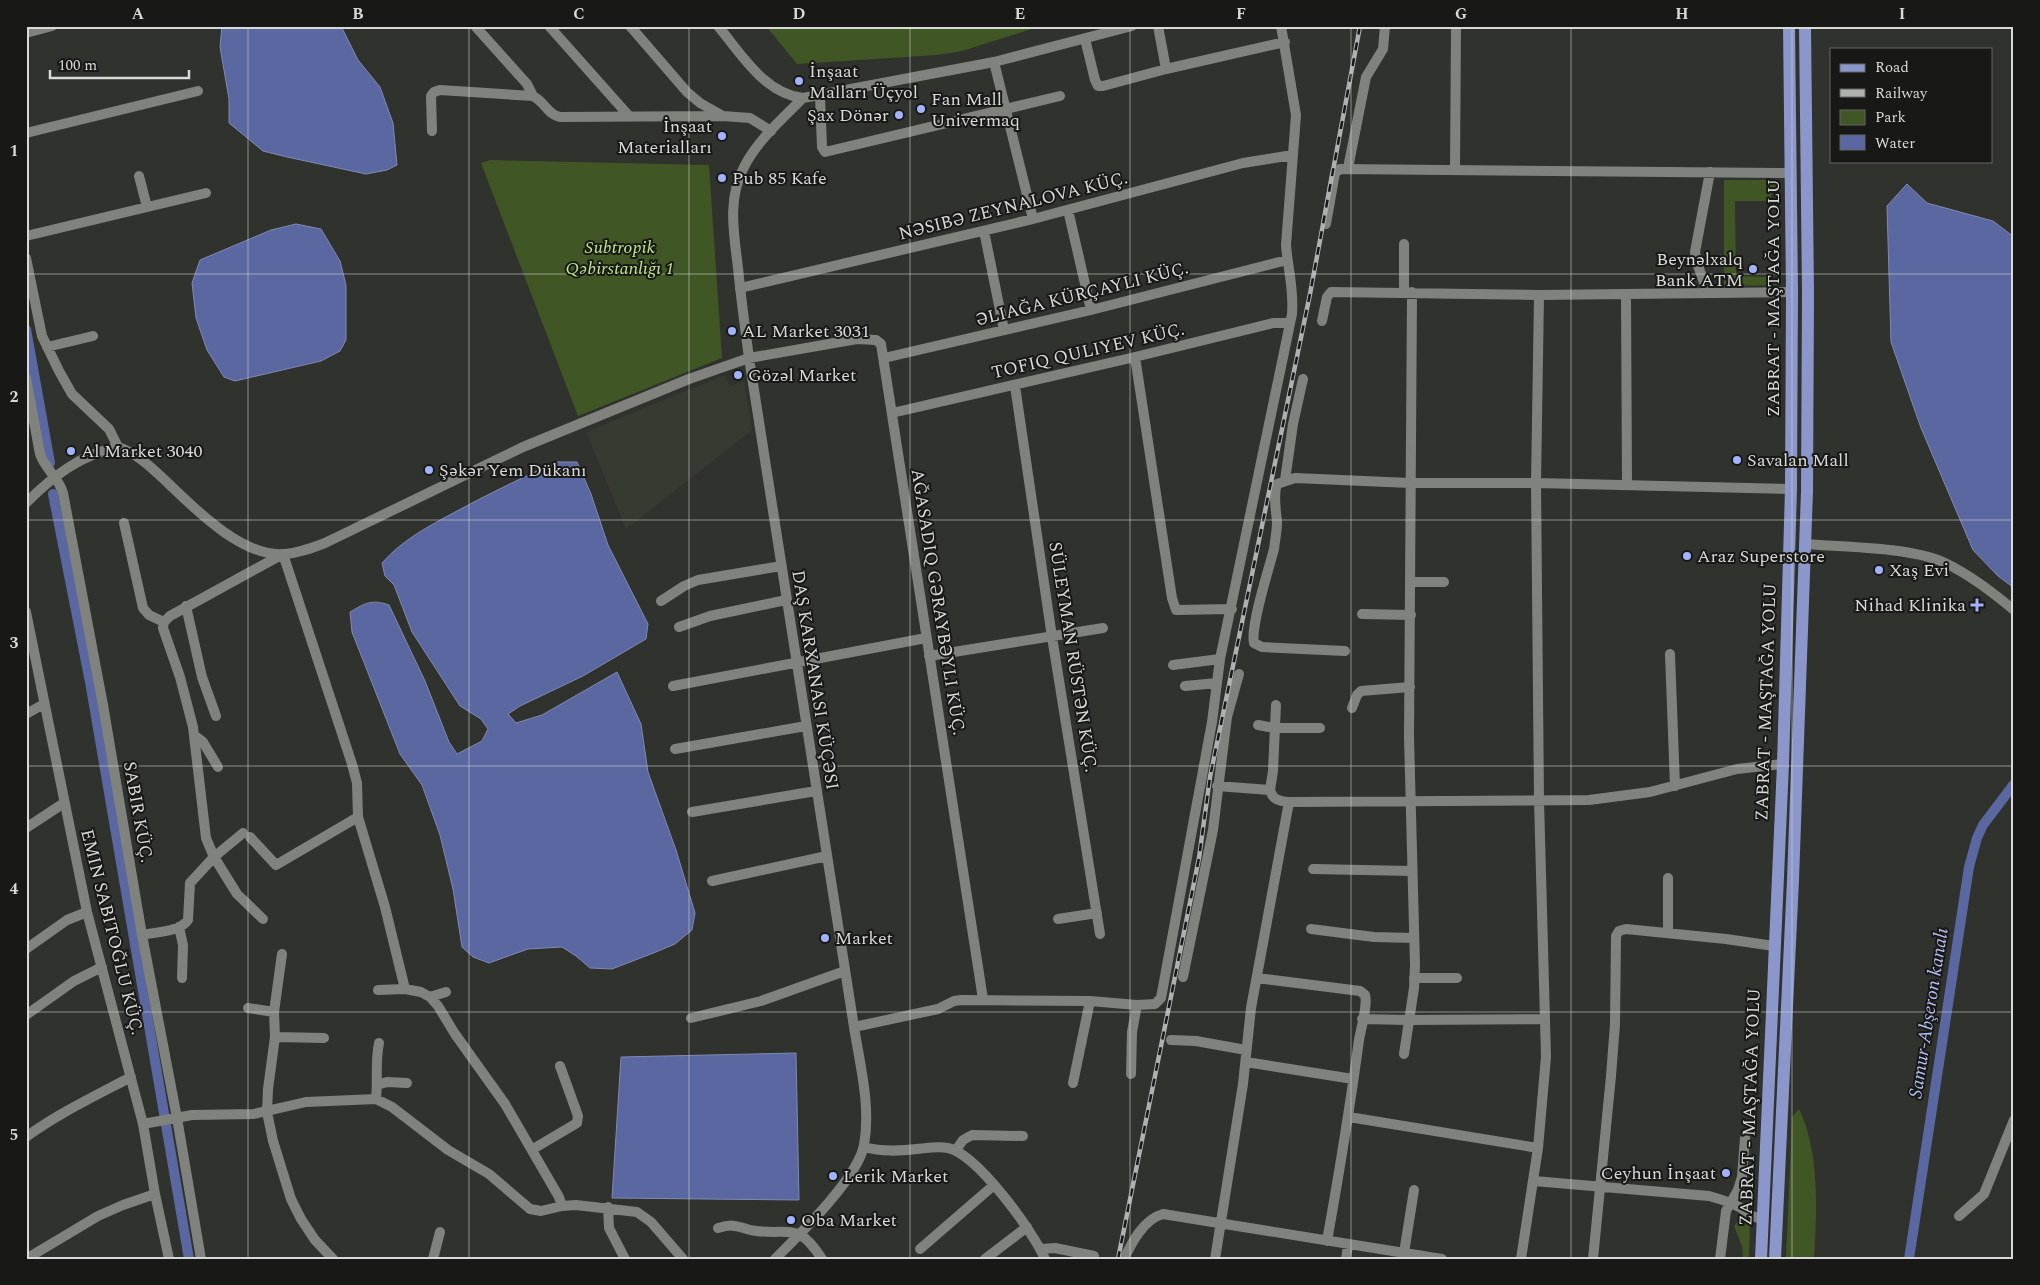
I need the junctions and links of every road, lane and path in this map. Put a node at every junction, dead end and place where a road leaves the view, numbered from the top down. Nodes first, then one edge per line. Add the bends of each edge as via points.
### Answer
1 (52, 26) edge
2 (476, 26) edge
3 (549, 26) edge
4 (630, 26) edge
5 (718, 26) edge
6 (1132, 26) edge
7 (1158, 26) edge
8 (1281, 26) edge
9 (1385, 26) edge
10 (1456, 26) edge
11 (1789, 26) edge
12 (1805, 26) edge
13 (26, 33) edge
14 (1084, 39) junction
15 (1284, 42) junction
16 (994, 62) junction
17 (1166, 69) junction
18 (198, 91) dead end
19 (533, 96) junction
20 (820, 96) junction
21 (1060, 96) dead end
22 (803, 98) junction
23 (1006, 111) junction
24 (629, 116) junction
25 (722, 116) junction
26 (432, 131) dead end
27 (771, 131) junction
28 (26, 133) edge
29 (1293, 155) junction
30 (1348, 168) junction
31 (1455, 169) junction
32 (1710, 172) junction
33 (1790, 173) junction
34 (139, 176) dead end
35 (206, 193) dead end
36 (147, 207) junction
37 (1068, 210) junction
38 (1033, 219) junction
39 (1326, 224) dead end
40 (984, 231) junction
41 (26, 236) edge
42 (1404, 244) dead end
43 (26, 258) edge
44 (1287, 260) junction
45 (740, 288) junction
46 (1408, 292) junction
47 (1792, 292) junction
48 (1708, 293) junction
49 (1626, 294) junction
50 (1539, 295) junction
51 (31, 306) edge
52 (1091, 310) junction
53 (1322, 321) dead end
54 (1290, 322) junction
55 (1004, 330) junction
56 (93, 336) dead end
57 (47, 347) junction
58 (1135, 357) junction
59 (749, 358) junction
60 (884, 358) junction
61 (26, 378) edge
62 (1303, 379) dead end
63 (1015, 386) junction
64 (892, 413) junction
65 (118, 447) junction
66 (54, 477) junction
67 (1285, 480) junction
68 (1410, 483) junction
69 (1536, 483) junction
70 (1627, 485) junction
71 (1791, 489) junction
72 (26, 502) edge
73 (124, 523) dead end
74 (1789, 543) junction
75 (1806, 544) junction
76 (283, 554) junction
77 (781, 566) junction
78 (1410, 582) junction
79 (1444, 582) dead end
80 (786, 600) junction
81 (661, 601) dead end
82 (186, 606) junction
83 (1232, 608) junction
84 (2014, 610) edge
85 (26, 612) edge
86 (1362, 614) dead end
87 (1411, 615) junction
88 (164, 622) junction
89 (679, 627) dead end
90 (1102, 628) dead end
91 (1052, 637) junction
92 (926, 638) junction
93 (1345, 651) dead end
94 (1670, 654) dead end
95 (929, 656) junction
96 (1220, 659) junction
97 (796, 663) junction
98 (1173, 665) dead end
99 (1238, 674) dead end
100 (1217, 682) junction
101 (674, 686) dead end
102 (1185, 686) dead end
103 (1410, 687) junction
104 (44, 704) junction
105 (1276, 705) dead end
106 (1352, 708) dead end
107 (26, 714) edge
108 (216, 716) dead end
109 (1258, 725) dead end
110 (806, 726) junction
111 (1274, 728) junction
112 (1320, 728) dead end
113 (194, 735) junction
114 (675, 749) dead end
115 (1783, 764) junction
116 (218, 767) dead end
117 (1217, 786) junction
118 (1675, 786) junction
119 (1270, 790) junction
120 (816, 791) junction
121 (1410, 800) junction
122 (1539, 800) junction
123 (1289, 802) junction
124 (64, 803) junction
125 (692, 812) dead end
126 (358, 817) junction
127 (26, 828) edge
128 (827, 856) junction
129 (214, 857) junction
130 (1313, 870) dead end
131 (1412, 871) junction
132 (1668, 878) dead end
133 (712, 881) dead end
134 (86, 912) junction
135 (1097, 913) junction
136 (263, 919) dead end
137 (1058, 919) dead end
138 (179, 927) junction
139 (1311, 929) dead end
140 (1668, 933) junction
141 (1100, 934) dead end
142 (142, 935) junction
143 (1414, 938) junction
144 (1774, 946) junction
145 (26, 949) edge
146 (282, 954) dead end
147 (102, 968) junction
148 (845, 971) junction
149 (1183, 977) dead end
150 (182, 978) dead end
151 (1257, 978) junction
152 (1414, 978) junction
153 (1457, 978) dead end
154 (405, 989) junction
155 (378, 990) dead end
156 (446, 992) dead end
157 (430, 997) junction
158 (983, 999) junction
159 (1090, 1001) junction
160 (1137, 1005) junction
161 (248, 1008) dead end
162 (274, 1012) junction
163 (26, 1016) edge
164 (691, 1018) dead end
165 (1362, 1019) junction
166 (1545, 1019) junction
167 (1408, 1020) junction
168 (854, 1027) junction
169 (275, 1037) junction
170 (324, 1038) dead end
171 (1171, 1040) dead end
172 (379, 1043) dead end
173 (1246, 1050) junction
174 (1404, 1054) dead end
175 (1246, 1062) junction
176 (560, 1066) dead end
177 (1131, 1074) dead end
178 (131, 1077) junction
179 (1354, 1079) junction
180 (407, 1083) dead end
181 (1073, 1083) dead end
182 (378, 1085) junction
183 (376, 1099) junction
184 (267, 1112) junction
185 (1349, 1117) junction
186 (175, 1118) junction
187 (2014, 1120) edge
188 (147, 1123) junction
189 (1023, 1136) dead end
190 (26, 1137) edge
191 (1745, 1138) dead end
192 (864, 1147) junction
193 (1538, 1148) junction
194 (533, 1149) junction
195 (956, 1150) junction
196 (1534, 1181) junction
197 (994, 1185) junction
198 (1601, 1188) junction
199 (1414, 1190) dead end
200 (155, 1194) junction
201 (1730, 1203) junction
202 (562, 1206) junction
203 (608, 1208) junction
204 (1959, 1216) dead end
205 (1763, 1219) junction
206 (1220, 1223) junction
207 (1027, 1227) junction
208 (718, 1228) dead end
209 (440, 1232) dead end
210 (800, 1234) junction
211 (1327, 1241) junction
212 (1348, 1245) junction
213 (920, 1249) dead end
214 (1043, 1254) edge
215 (1094, 1256) dead end
216 (1410, 1256) edge
217 (26, 1259) edge
218 (169, 1259) edge
219 (201, 1259) edge
220 (332, 1259) edge
221 (434, 1259) edge
222 (625, 1259) edge
223 (683, 1259) edge
224 (775, 1259) edge
225 (822, 1259) edge
226 (985, 1259) edge
227 (1124, 1259) edge
228 (1215, 1259) edge
229 (1346, 1259) edge
230 (1442, 1259) edge
231 (1521, 1259) edge
232 (1593, 1259) edge
233 (1720, 1259) edge
234 (1761, 1259) edge
235 (1775, 1259) edge

1 - 13 street
2 - 19 street via 527,84
3 - 24 street
4 - 25 street via 687,92
5 - 22 street via 766,82 783,94
6 - 14 street
7 - 17 street
8 - 15 street
9 - 30 street via 1382,49 1366,77
10 - 31 street
11 - 33 main road, ZABRAT - MAŞTAĞA YOLU
12 - 75 main road via 1808,283
14 - 16 street
14 - 17 street via 1098,86
15 - 17 street
15 - 29 street via 1296,104
16 - 20 street
16 - 23 street
18 - 28 street
19 - 24 street via 540,99 554,116
19 - 26 street via 434,92 431,96
20 - 22 street
20 - 23 street via 822,147 825,152
21 - 23 street
22 - 27 street
23 - 38 street
24 - 25 street
25 - 27 street via 750,118
27 - 45 street via 744,167 735,193 733,221
29 - 37 street, NƏSIBƏ ZEYNALOVA KÜÇ. via 1244,163
29 - 44 street
30 - 31 street
30 - 39 street via 1340,168 1335,173
31 - 32 street
32 - 33 street
32 - 48 street via 1695,252
33 - 47 main road, ZABRAT - MAŞTAĞA YOLU
34 - 36 street
35 - 36 street
36 - 41 street
37 - 38 street, NƏSIBƏ ZEYNALOVA KÜÇ.
37 - 52 street
38 - 40 street, NƏSIBƏ ZEYNALOVA KÜÇ.
40 - 45 street, NƏSIBƏ ZEYNALOVA KÜÇ.
40 - 55 street
42 - 46 street
43 - 51 street
44 - 52 street
44 - 54 street via 1294,297
45 - 59 street
46 - 50 street
46 - 53 street via 1331,292
46 - 68 street
47 - 48 street
47 - 71 main road, ZABRAT - MAŞTAĞA YOLU
48 - 49 street
49 - 50 street
49 - 70 street
50 - 69 street
51 - 57 street
52 - 55 street
54 - 58 street, TOFIQ QULIYEV KÜÇ. via 1273,322
54 - 83 street
55 - 60 street
56 - 57 street
57 - 65 street via 72,394 109,429
58 - 63 street, TOFIQ QULIYEV KÜÇ.
58 - 83 street via 1176,610
59 - 60 street via 868,338 881,344
59 - 76 street via 705,372 523,448 310,549
59 - 77 street
60 - 64 street
61 - 66 street, SABIR KÜÇ. via 40,454
62 - 67 street
63 - 64 street, TOFIQ QULIYEV KÜÇ.
63 - 91 street, SÜLEYMAN RÜSTƏN KÜÇ.
64 - 92 street
65 - 66 street via 95,453
65 - 76 street via 137,456 230,535 255,549
66 - 72 street
66 - 142 street, SABIR KÜÇ. via 63,493
67 - 68 street
67 - 93 street via 1275,489 1277,525 1274,548 1252,637 1254,643
68 - 69 street
68 - 78 street
69 - 70 street
69 - 122 street
70 - 71 street
71 - 74 main road, ZABRAT - MAŞTAĞA YOLU
73 - 88 street via 143,608
74 - 75 main road
74 - 115 main road, ZABRAT - MAŞTAĞA YOLU
75 - 84 street via 1903,553 1941,561 1978,582
75 - 235 main road
76 - 82 street
76 - 126 street via 352,764 357,783
77 - 80 street
77 - 81 street via 698,580
78 - 79 street
78 - 87 street
80 - 89 street via 710,616
80 - 97 street
82 - 88 street
82 - 108 street via 202,677
83 - 96 street
85 - 104 street, EMIN SABITOĞLU KÜÇ.
86 - 87 street
87 - 103 street
88 - 113 street via 163,628 180,677
90 - 91 street
91 - 95 street
91 - 135 street, SÜLEYMAN RÜSTƏN KÜÇ.
92 - 95 street
92 - 97 street
94 - 118 street
95 - 158 street
96 - 98 street
96 - 100 street
97 - 101 street
97 - 110 street
99 - 117 street via 1227,717
100 - 102 street
100 - 160 street via 1161,998 1155,1004
103 - 106 street via 1361,691
103 - 121 street
104 - 107 street
104 - 124 street, EMIN SABITOĞLU KÜÇ.
105 - 111 street
109 - 111 street
110 - 114 street
110 - 120 street
111 - 112 street
111 - 119 street
113 - 116 street
113 - 129 street via 206,838
115 - 118 street via 1737,769
115 - 144 main road, ZABRAT - MAŞTAĞA YOLU
117 - 119 street
117 - 149 street via 1208,854
118 - 122 street via 1589,800
119 - 123 street via 1277,800
120 - 125 street
120 - 128 street
121 - 122 street
121 - 123 street
121 - 131 street
122 - 166 street
123 - 151 street
124 - 127 street
124 - 134 street, EMIN SABITOĞLU KÜÇ.
126 - 129 street via 276,865 247,835
126 - 154 street via 386,907
128 - 133 street
128 - 148 street
129 - 136 street via 237,894
129 - 138 street via 190,883 188,920
130 - 131 street
131 - 143 street
132 - 140 street
134 - 145 street via 67,920
134 - 147 street, EMIN SABITOĞLU KÜÇ.
135 - 137 street
135 - 141 street, SÜLEYMAN RÜSTƏN KÜÇ.
138 - 142 street
138 - 150 street via 183,945
139 - 143 street
140 - 144 street
140 - 198 street via 1626,929 1616,936 1614,1024
142 - 186 street, SABIR KÜÇ.
143 - 152 street
144 - 205 main road, ZABRAT - MAŞTAĞA YOLU
146 - 162 street
147 - 163 street via 74,981
147 - 178 street, EMIN SABITOĞLU KÜÇ.
148 - 164 street via 761,1001
148 - 168 street
151 - 165 street via 1360,992 1366,1000
151 - 173 street
152 - 153 street
152 - 167 street
154 - 155 street
154 - 157 street
156 - 157 street
157 - 194 street
158 - 159 street
158 - 168 street via 954,1001 938,1009
159 - 160 street
159 - 181 street
160 - 177 street via 1132,1032
161 - 162 street
162 - 169 street
165 - 167 street
165 - 179 street
166 - 167 street
166 - 193 street via 1546,1057
167 - 174 street
168 - 192 street via 865,1099
169 - 170 street
169 - 184 street
171 - 173 street
172 - 182 street via 376,1057
173 - 175 street
175 - 179 street
175 - 206 street
176 - 194 street via 578,1116 577,1123
178 - 188 street, EMIN SABITOĞLU KÜÇ.
178 - 190 street via 76,1105
179 - 185 street
180 - 182 street
182 - 183 street
183 - 184 street via 306,1102
183 - 202 street via 392,1106 448,1150 488,1174 530,1209 541,1211
184 - 186 street
184 - 220 street via 291,1200 315,1240
185 - 193 street
185 - 211 street
186 - 188 street
186 - 219 street, SABIR KÜÇ.
187 - 204 street via 1984,1194
188 - 200 street, EMIN SABITOĞLU KÜÇ.
189 - 195 street via 972,1136 963,1140
191 - 201 street via 1742,1177
192 - 195 street via 886,1151 938,1147
192 - 210 street via 845,1181
193 - 196 street
194 - 202 street
195 - 197 street via 975,1164
196 - 198 street
196 - 231 street
197 - 207 street
197 - 213 street
198 - 201 street via 1709,1196
198 - 232 street
199 - 216 street
200 - 217 street via 98,1216
200 - 218 street, EMIN SABITOĞLU KÜÇ.
201 - 205 street
201 - 233 street via 1723,1225
202 - 203 street
203 - 222 street via 609,1228
203 - 223 street via 642,1215
205 - 234 main road, ZABRAT - MAŞTAĞA YOLU
206 - 211 street
206 - 227 street via 1163,1214 1154,1216
206 - 228 street
207 - 214 street
207 - 226 street
208 - 210 street via 738,1225 756,1231
209 - 221 street
210 - 224 street
210 - 225 street
211 - 212 street
212 - 216 street
212 - 229 street
214 - 215 street via 1055,1248
216 - 230 street

